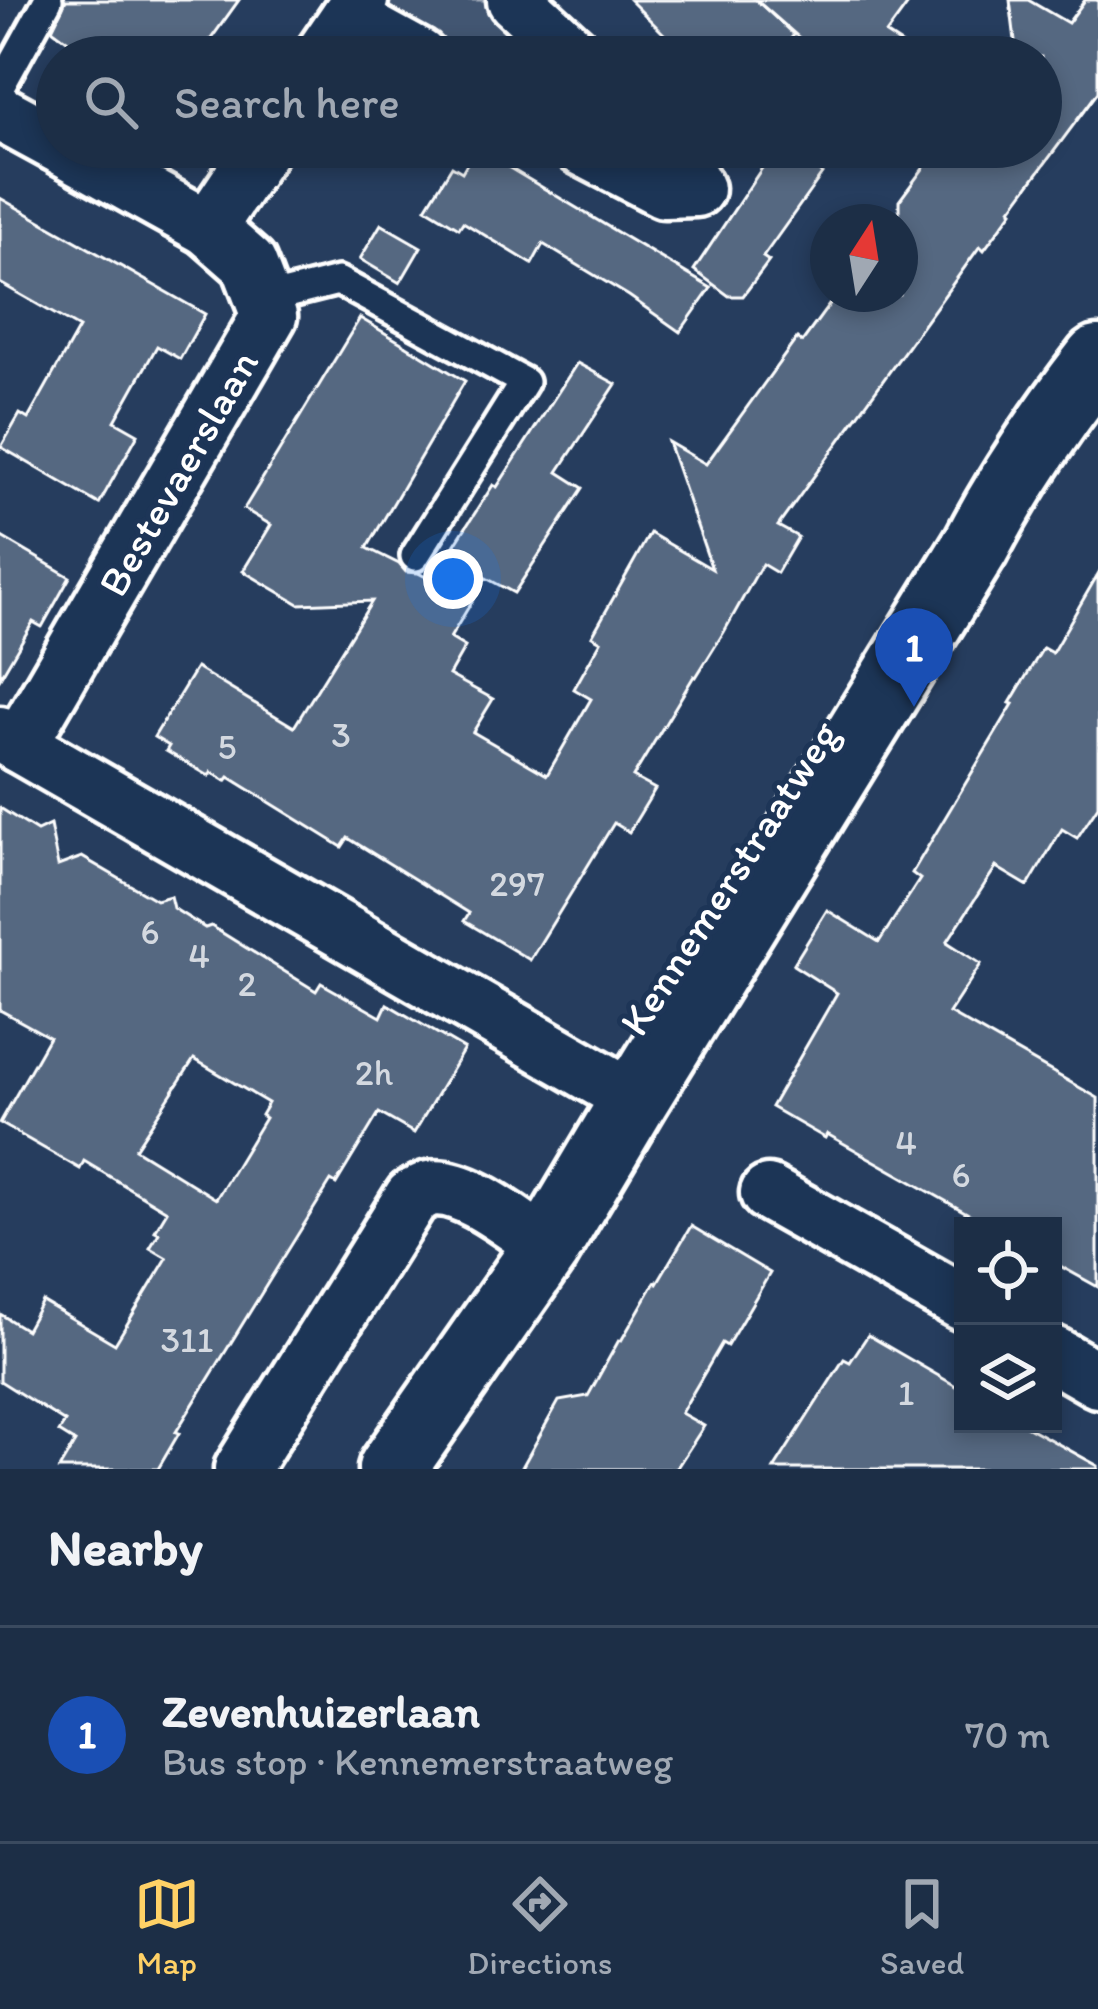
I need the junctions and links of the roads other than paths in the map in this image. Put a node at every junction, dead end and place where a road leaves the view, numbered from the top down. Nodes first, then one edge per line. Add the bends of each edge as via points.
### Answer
1 (48, 0) edge
2 (515, 0) edge
3 (554, 36) edge
4 (0, 87) edge
5 (0, 113) edge
6 (36, 133) edge
7 (99, 168) edge
8 (248, 168) edge
9 (620, 168) edge
10 (684, 168) edge
11 (208, 228) junction
12 (263, 299) junction
13 (1098, 360) edge
14 (415, 556) dead end
15 (10, 739) edge
16 (618, 1088) junction
17 (768, 1193) dead end
18 (528, 1235) junction
19 (954, 1299) edge
20 (1062, 1359) edge
21 (1098, 1380) edge
22 (242, 1469) edge
23 (347, 1469) edge
24 (392, 1469) edge

1 - 4 lane
2 - 3 street
5 - 6 street, Bestevaerslaan
7 - 11 street, Bestevaerslaan
8 - 11 street
9 - 10 street via 664,190 696,189
11 - 12 street, Bestevaerslaan via 249,264
12 - 14 lane via 338,281 524,382
12 - 15 street, Bestevaerslaan via 269,316
13 - 16 main road, Kennemerstraatweg
15 - 16 street
16 - 18 main road, Kennemerstraatweg
17 - 19 street
18 - 22 street via 464,1193 412,1197
18 - 23 main road, Kennemerstraatweg
18 - 24 main road, Kennemerstraatweg
20 - 21 street

